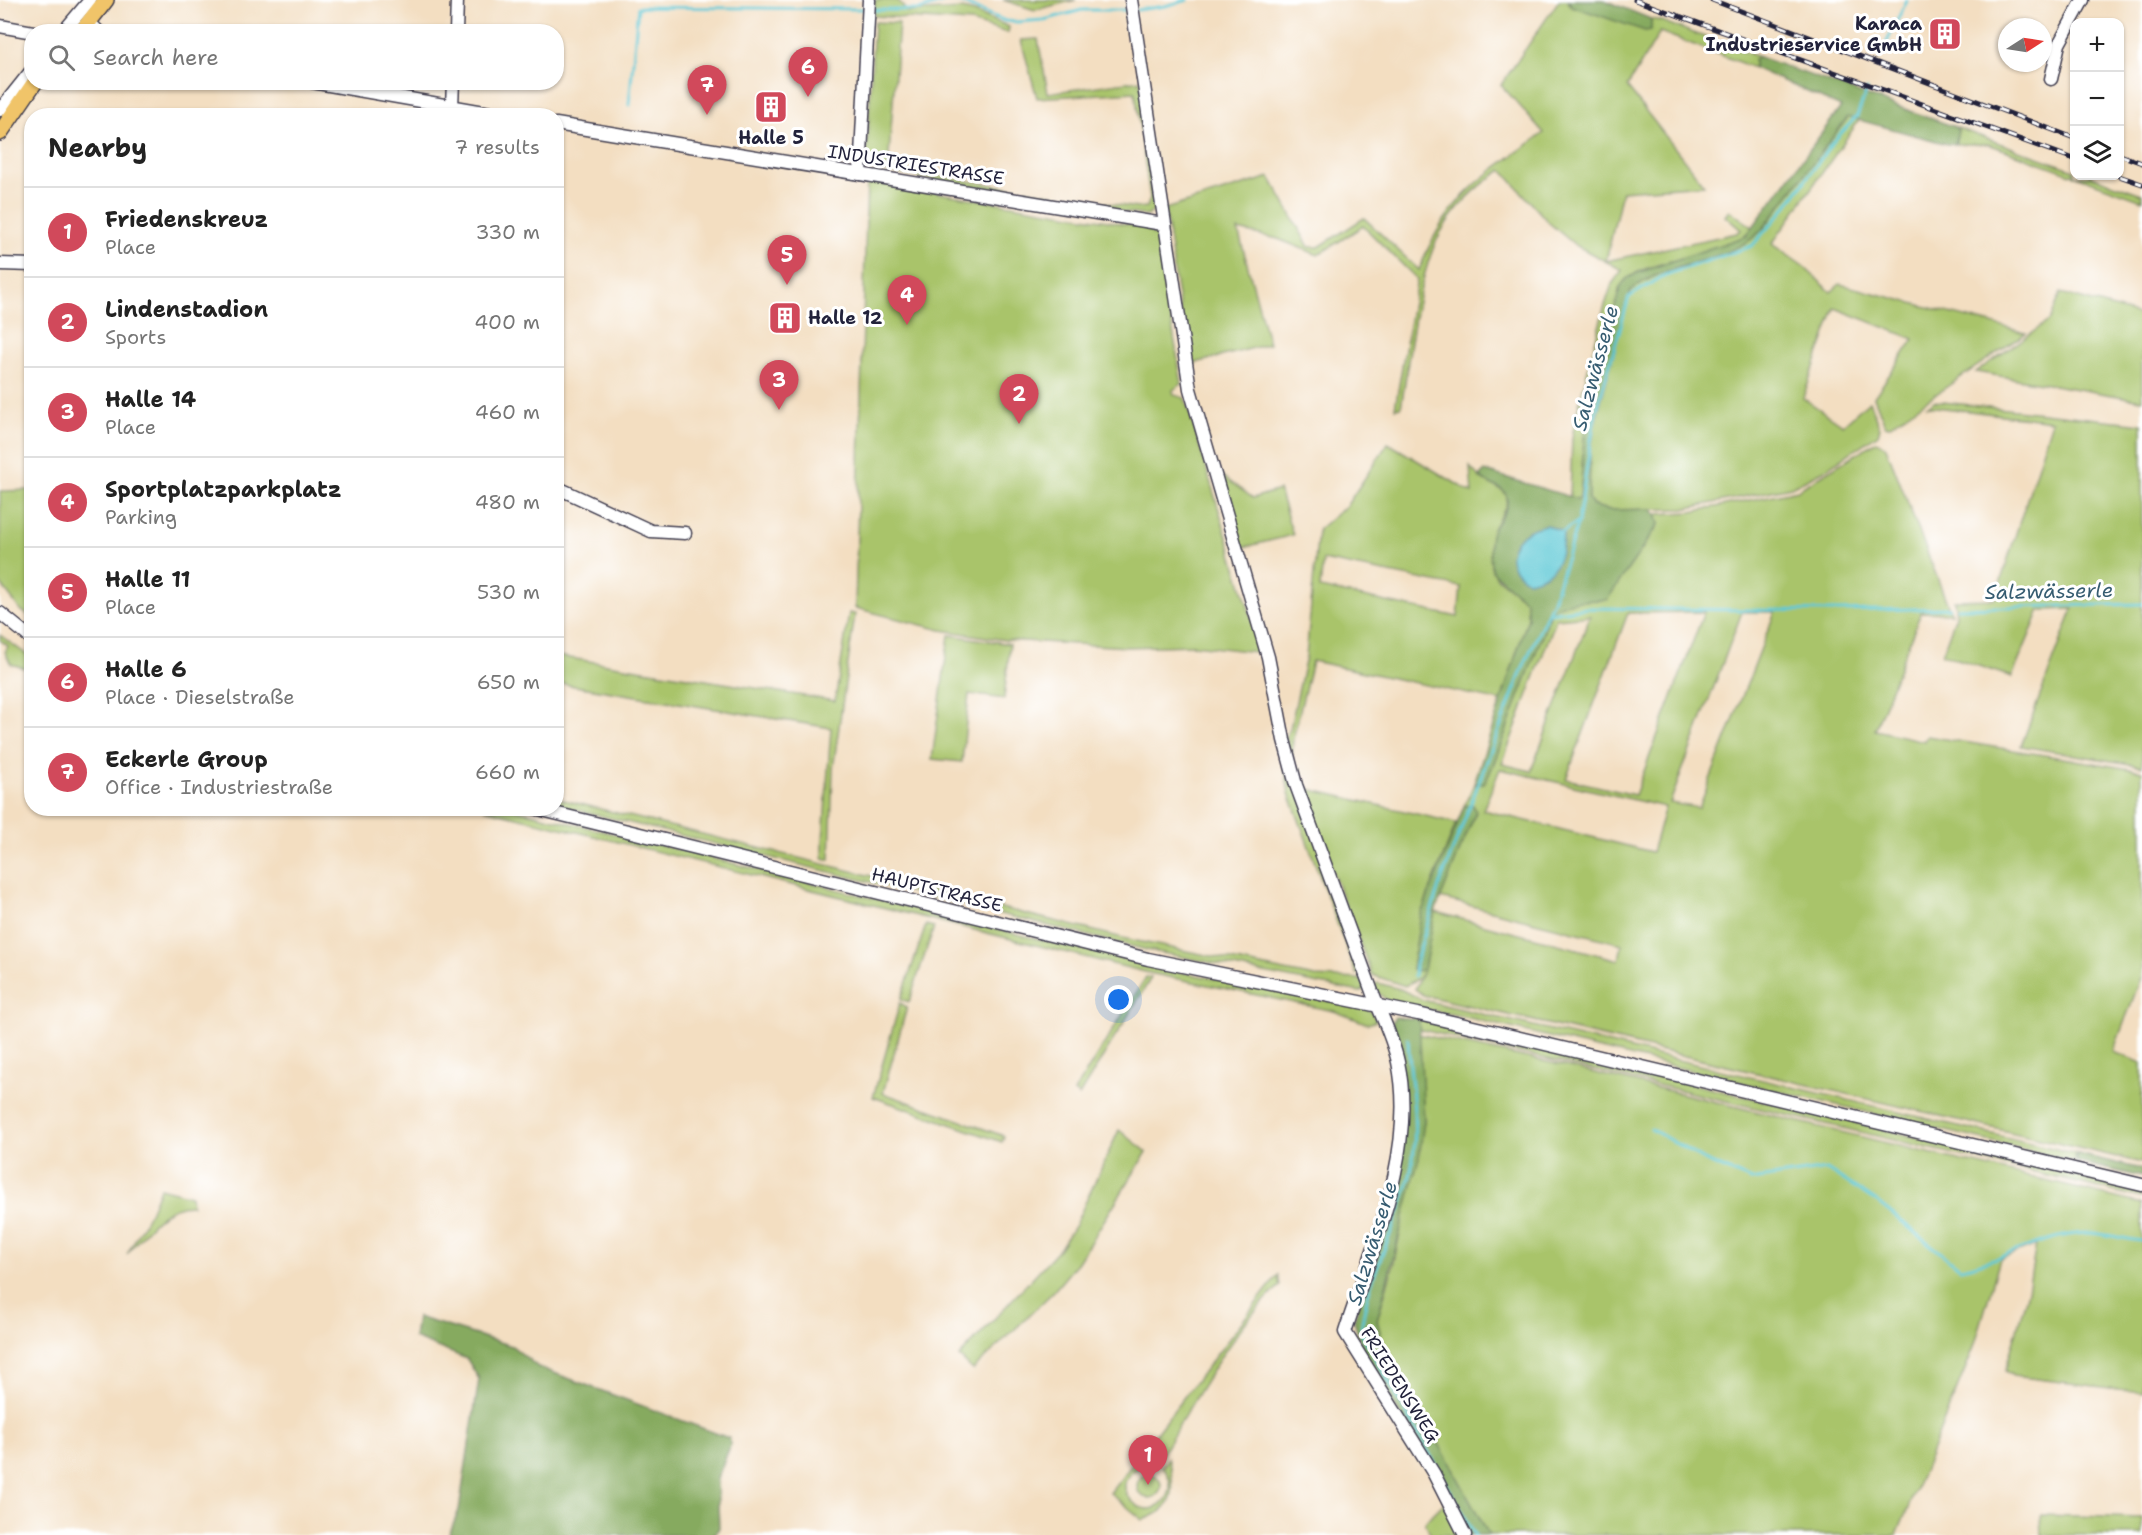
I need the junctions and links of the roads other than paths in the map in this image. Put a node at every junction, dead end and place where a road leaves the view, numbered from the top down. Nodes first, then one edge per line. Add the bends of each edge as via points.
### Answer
1 (90, 0) edge
2 (106, 0) edge
3 (457, 0) edge
4 (869, 0) edge
5 (1131, 0) edge
6 (2083, 0) edge
7 (70, 24) edge
8 (92, 24) edge
9 (456, 24) edge
10 (0, 26) edge
11 (24, 30) edge
12 (2051, 79) dead end
13 (24, 84) edge
14 (28, 90) edge
15 (35, 90) edge
16 (359, 90) edge
17 (453, 90) edge
18 (452, 106) junction
19 (463, 108) edge
20 (7, 113) edge
21 (564, 125) edge
22 (0, 133) edge
23 (860, 174) junction
24 (1163, 225) junction
25 (0, 264) edge
26 (24, 265) edge
27 (564, 491) edge
28 (685, 533) dead end
29 (0, 613) edge
30 (24, 632) edge
31 (564, 815) edge
32 (1377, 1005) junction
33 (2142, 1185) edge
34 (1465, 1535) edge

1 - 7 street
2 - 8 main road
3 - 9 street
4 - 23 street
5 - 24 street, FRIEDENSWEG
6 - 12 street via 2059,44
10 - 11 street
13 - 20 street
14 - 20 main road
15 - 20 main road
16 - 18 street
17 - 18 street
18 - 19 street
20 - 22 main road
21 - 23 street, INDUSTRIESTRASSE
23 - 24 street, INDUSTRIESTRASSE
24 - 32 street, FRIEDENSWEG via 1190,389 1268,657 1290,762 1309,824
25 - 26 street
27 - 28 street via 651,531
29 - 30 street
31 - 32 street, HAUPTSTRASSE via 1136,957
32 - 33 street, HAUPTSTRASSE
32 - 34 street, FRIEDENSWEG via 1398,1062 1401,1142 1345,1332 1434,1474

